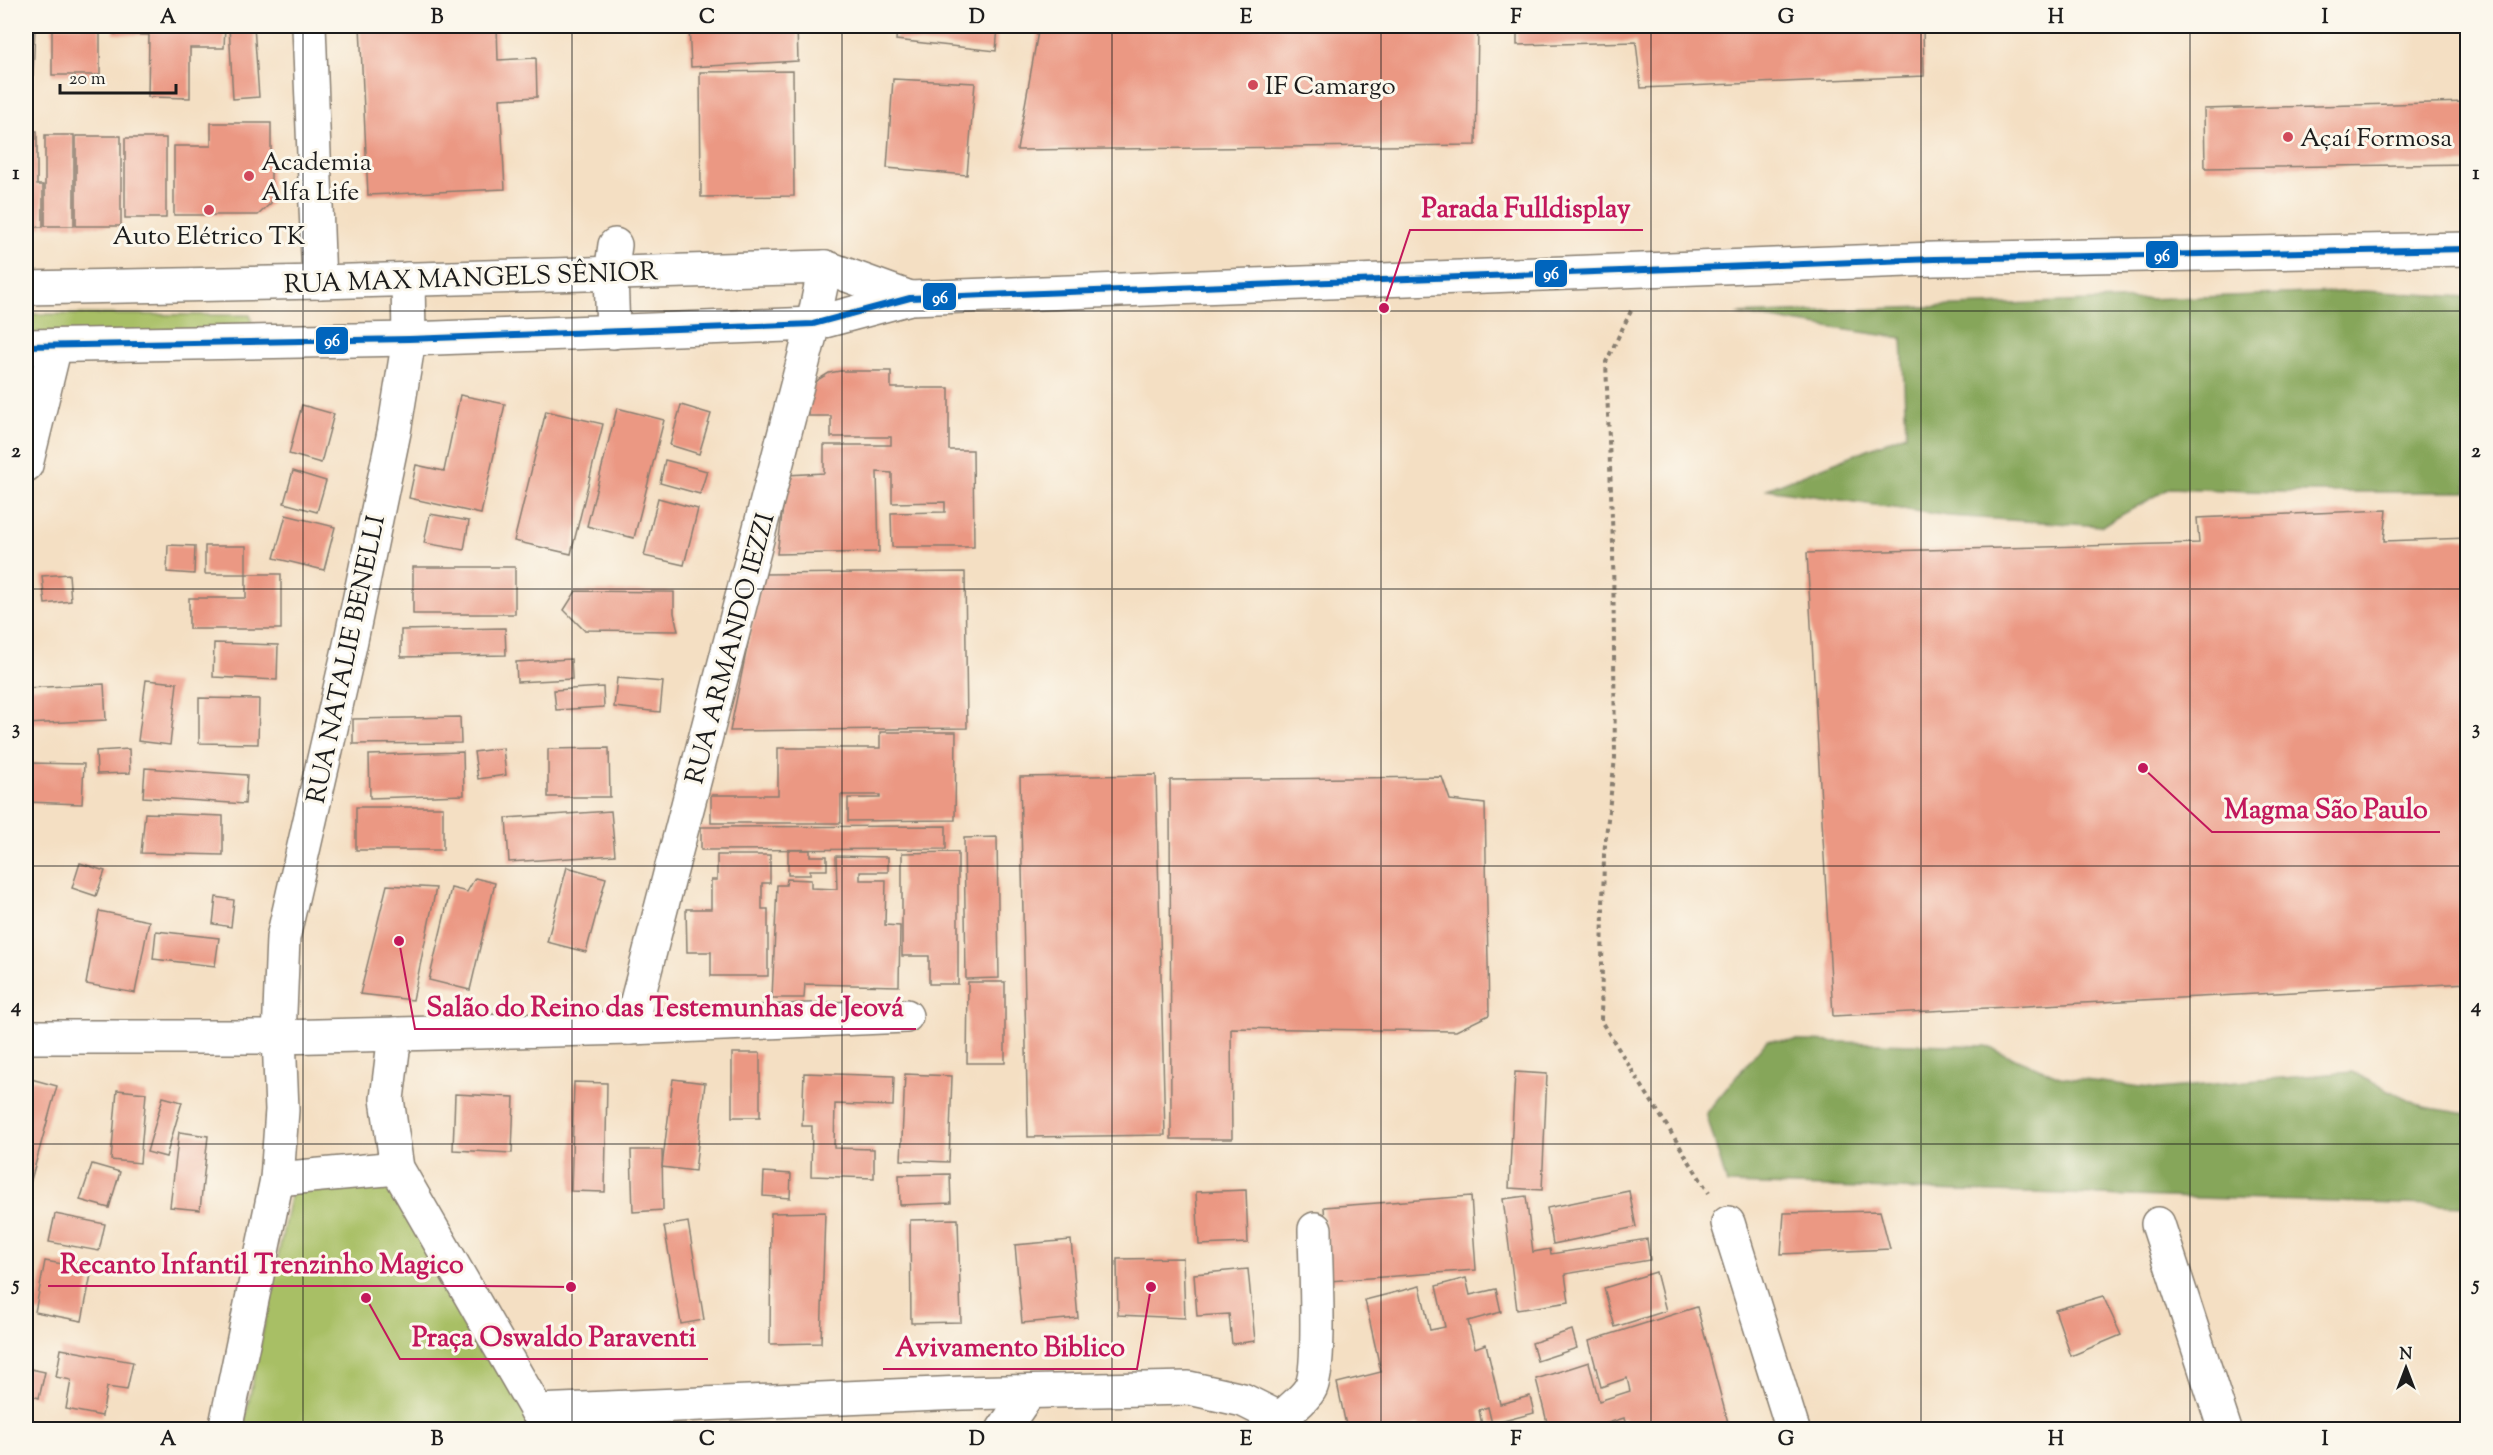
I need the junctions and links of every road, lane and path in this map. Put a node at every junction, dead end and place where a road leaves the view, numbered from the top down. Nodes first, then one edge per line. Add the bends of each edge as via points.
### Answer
1 (309, 26) edge
2 (2468, 249) edge
3 (613, 260) junction
4 (825, 267) junction
5 (408, 279) junction
6 (319, 282) junction
7 (26, 288) edge
8 (910, 298) junction
9 (1631, 311) dead end
10 (813, 324) junction
11 (613, 332) junction
12 (408, 339) junction
13 (40, 346) edge
14 (26, 465) edge
15 (906, 1016) dead end
16 (630, 1028) junction
17 (395, 1034) junction
18 (26, 1037) edge
19 (279, 1037) junction
20 (397, 1167) junction
21 (277, 1179) junction
22 (1728, 1223) joint
23 (2158, 1224) dead end
24 (1315, 1229) dead end
25 (1029, 1392) junction
26 (532, 1420) edge
27 (1281, 1426) edge
28 (225, 1430) edge
29 (1003, 1430) edge
30 (1793, 1430) edge
31 (2225, 1430) edge

1 - 6 street
2 - 8 street, RUA MAX MANGELS SÊNIOR via 1934,259
3 - 4 street, RUA MAX MANGELS SÊNIOR
3 - 5 street, RUA MAX MANGELS SÊNIOR
3 - 11 street
4 - 8 street, RUA MAX MANGELS SÊNIOR
4 - 10 street, RUA ARMANDO IEZZI
5 - 6 street, RUA MAX MANGELS SÊNIOR
5 - 12 street, RUA NATALIE BENELLI
6 - 7 street, RUA MAX MANGELS SÊNIOR
8 - 10 street, RUA MAX MANGELS SÊNIOR
9 - 22 path via 1606,362 1615,746 1604,854 1601,1021
10 - 11 street, RUA MAX MANGELS SÊNIOR
10 - 16 street, RUA ARMANDO IEZZI
11 - 12 street, RUA MAX MANGELS SÊNIOR
12 - 13 street, RUA MAX MANGELS SÊNIOR
12 - 19 street, RUA NATALIE BENELLI via 394,432 353,634 283,938
13 - 14 street
15 - 16 street
16 - 17 street
17 - 19 street
17 - 20 street via 387,1099
18 - 19 street
19 - 21 street, RUA NATALIE BENELLI via 282,1110
20 - 21 street
20 - 26 street
21 - 28 street, RUA NATALIE BENELLI
22 - 30 street
23 - 31 street
24 - 27 street via 1316,1364 1310,1389
25 - 26 street
25 - 27 street via 1189,1388 1243,1400
25 - 29 street

